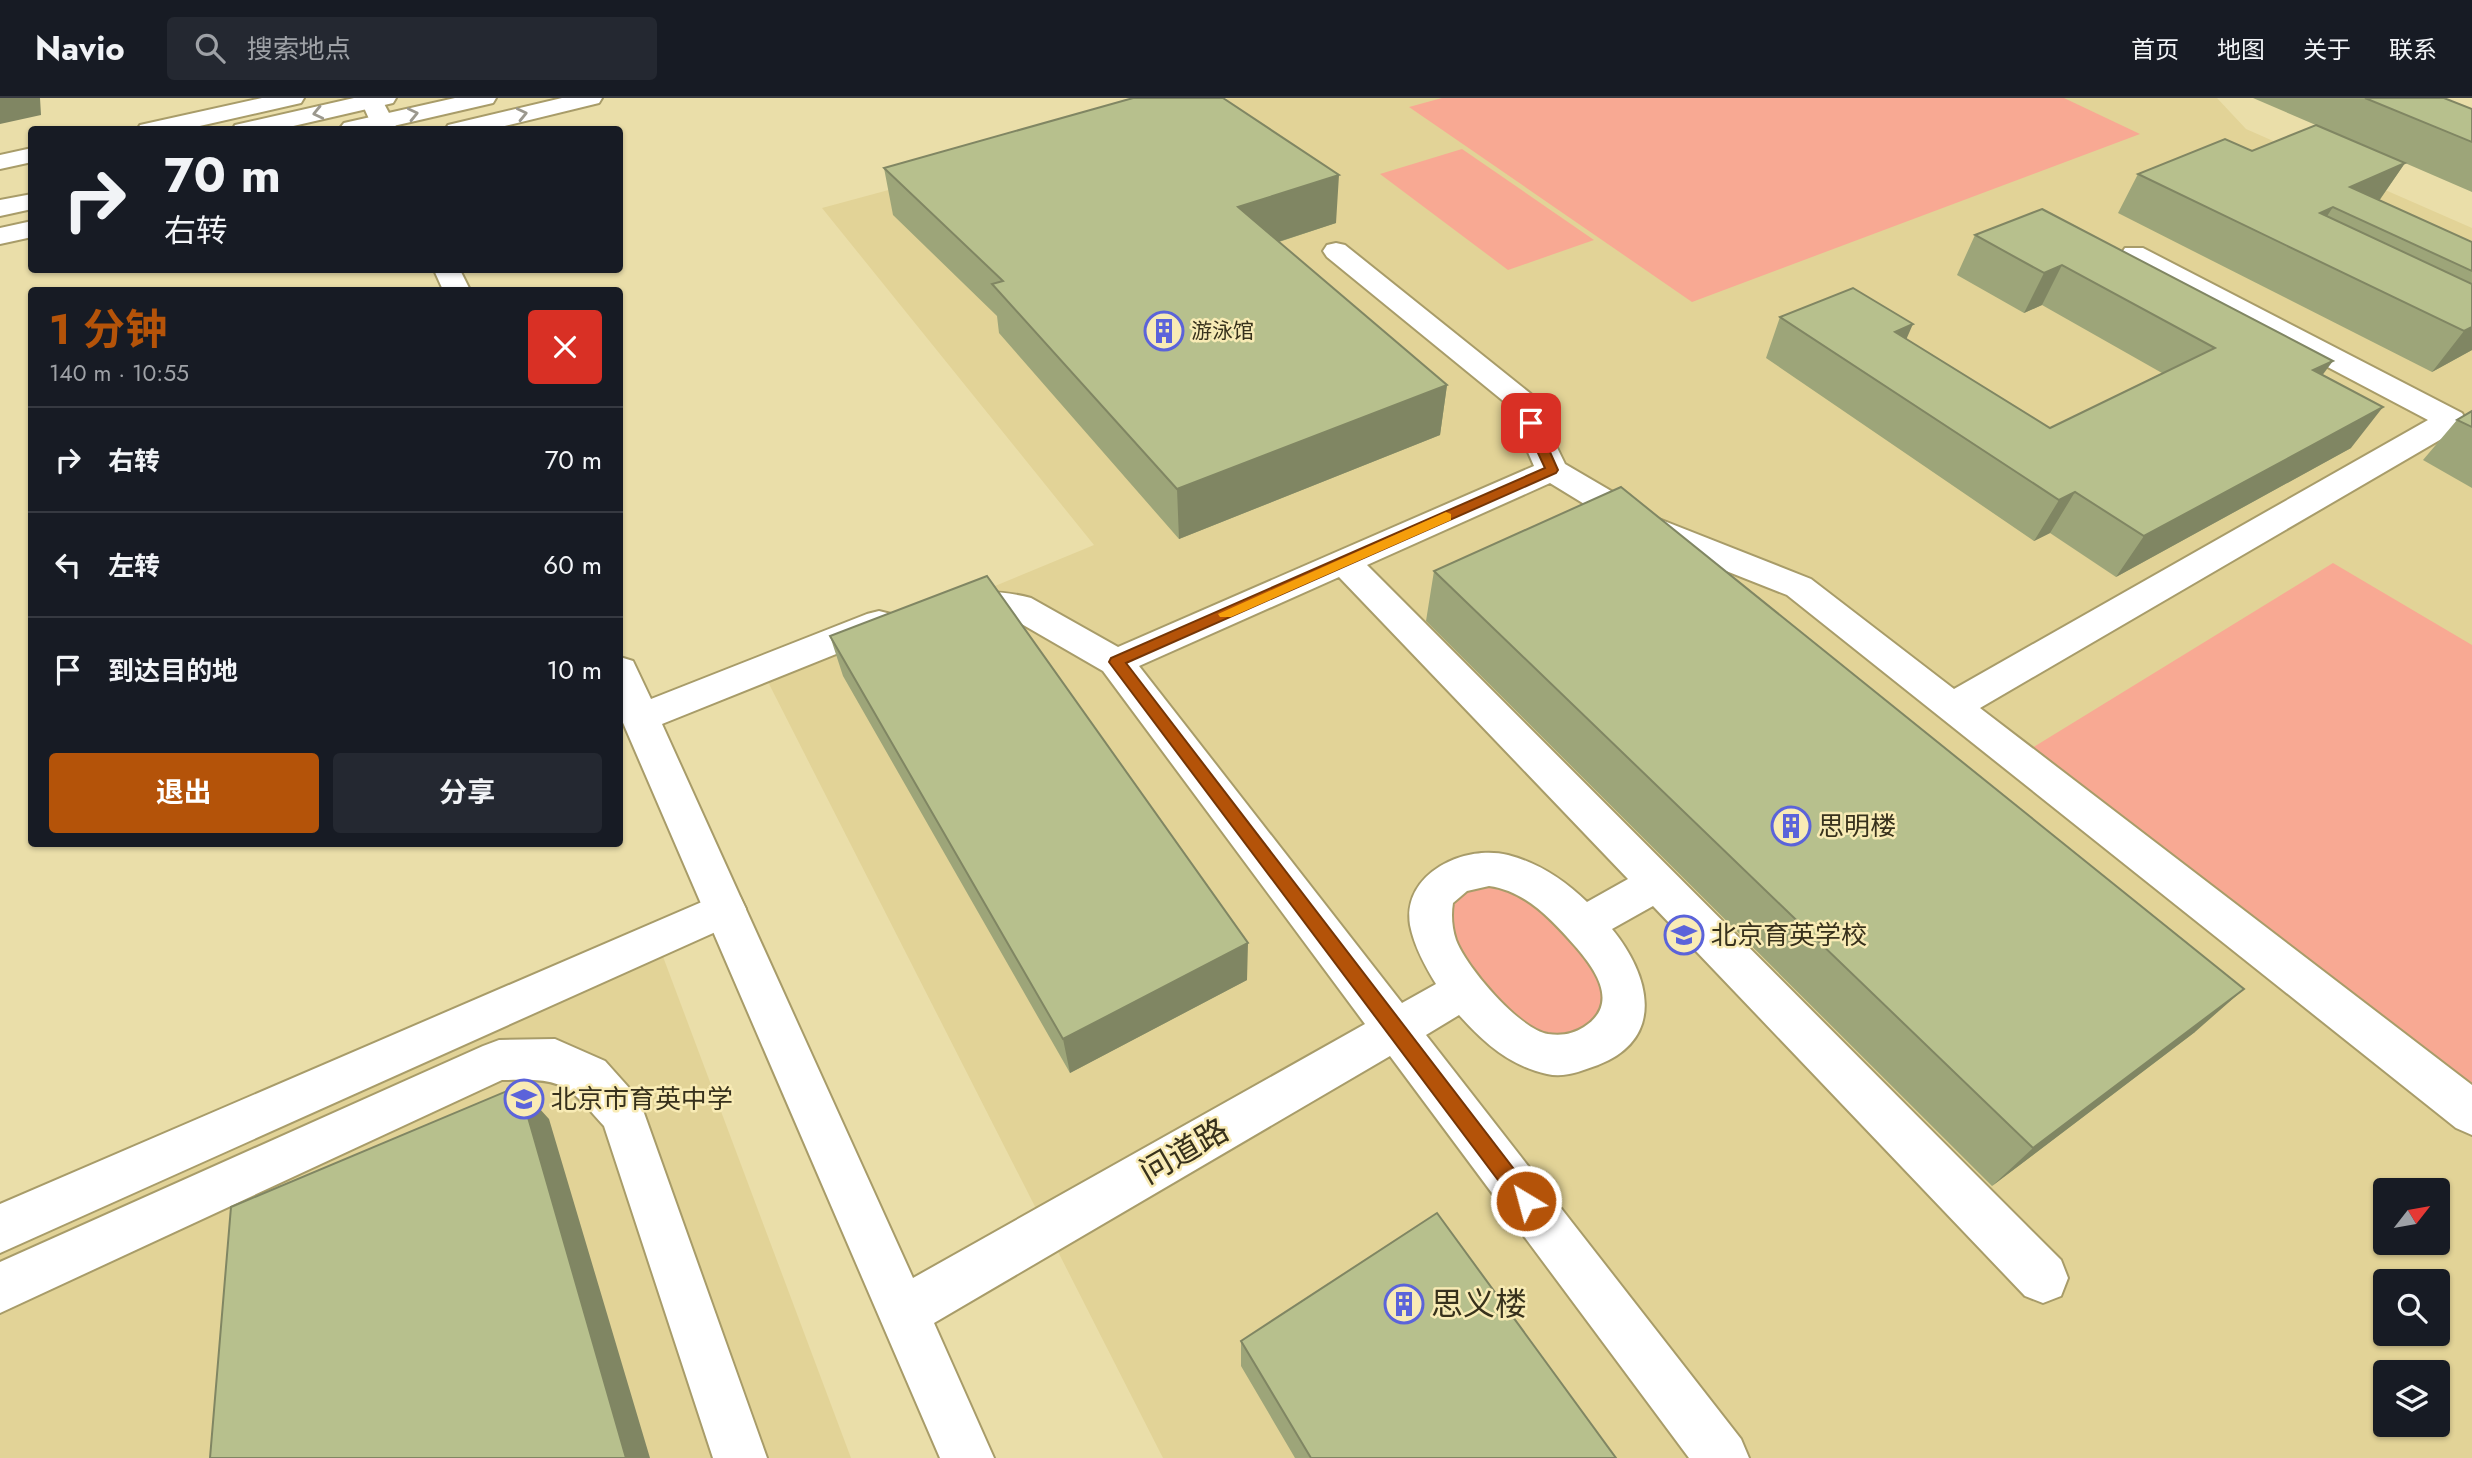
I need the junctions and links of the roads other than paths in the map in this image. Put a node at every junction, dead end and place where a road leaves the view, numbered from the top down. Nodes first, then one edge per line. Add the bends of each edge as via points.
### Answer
1 (293, 98) edge
2 (485, 98) edge
3 (591, 98) edge
4 (381, 112) edge
5 (166, 126) edge
6 (274, 126) edge
7 (355, 126) edge
8 (473, 126) edge
9 (28, 156) edge
10 (0, 162) edge
11 (28, 177) edge
12 (0, 183) edge
13 (28, 202) edge
14 (0, 208) edge
15 (28, 230) edge
16 (0, 236) edge
17 (1336, 251) dead end
18 (2134, 254) edge
19 (1552, 470) junction
20 (1344, 562) junction
21 (1116, 662) junction
22 (623, 677) edge
23 (1952, 707) junction
24 (640, 718) junction
25 (1657, 883) junction
26 (726, 909) junction
27 (1582, 925) junction
28 (1466, 989) junction
29 (1396, 1030) junction
30 (2472, 1114) edge
31 (0, 1229) edge
32 (2043, 1278) dead end
33 (0, 1288) edge
34 (903, 1312) junction
35 (740, 1458) edge
36 (967, 1458) edge
37 (1722, 1458) edge

1 - 5 street
4 -> 2 street
8 -> 3 street
4 -> 6 street
4 - 7 street
9 - 10 street
11 - 12 street
13 - 14 street
15 - 16 street
17 - 19 street via 1520,400
18 - 23 street via 2451,420
19 - 20 street
19 - 23 street via 1647,527 1799,587
20 - 21 street
20 - 25 street
21 - 24 street via 1019,607 922,606
21 - 29 street
22 - 24 street
23 - 30 street
24 - 26 street
25 - 27 street
25 - 32 street
26 - 31 street
26 - 34 street
27 - 28 street via 1544,889 1511,873 1486,869 1454,878 1437,891 1431,926 1436,946
27 - 28 street via 1613,964 1625,1005 1612,1032 1583,1052 1553,1055 1521,1044 1496,1024
28 - 29 street, 问道路
29 - 34 street, 问道路
29 - 37 street
33 - 35 street via 499,1060 555,1059 589,1076 623,1114
34 - 36 street

